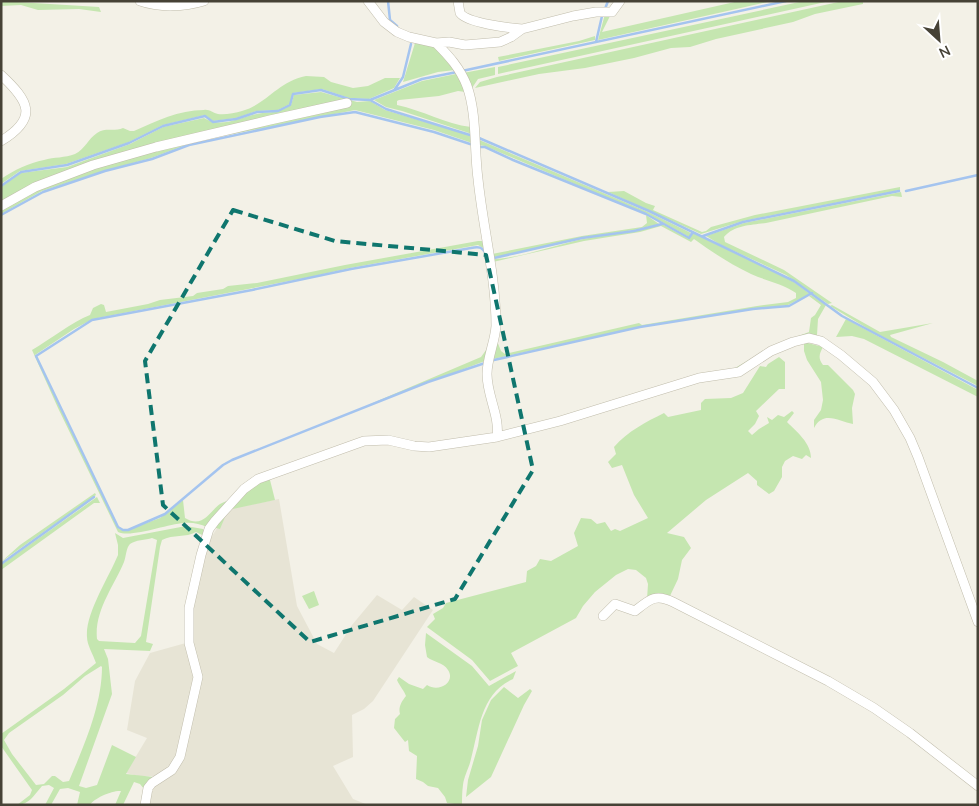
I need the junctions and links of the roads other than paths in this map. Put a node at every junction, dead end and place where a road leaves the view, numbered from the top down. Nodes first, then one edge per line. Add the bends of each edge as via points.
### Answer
1 (140, 1) edge
2 (204, 1) edge
3 (368, 1) edge
4 (458, 1) edge
5 (620, 1) edge
6 (522, 29) junction
7 (436, 43) junction
8 (1, 75) edge
9 (347, 103) dead end
10 (1, 141) edge
11 (1, 206) edge
12 (497, 437) junction
13 (603, 616) dead end
14 (978, 622) edge
15 (978, 786) edge
16 (145, 805) edge

1 - 2 street via 172,6
3 - 7 street via 384,22 397,32
4 - 6 street via 460,13 466,18
5 - 6 street via 612,12 573,16
6 - 7 street via 500,42
7 - 12 street via 457,66 470,97 495,312 487,384 498,427
8 - 10 street via 17,90 26,112 23,124
9 - 11 street via 156,147 34,187
12 - 14 street via 700,378 739,372 771,351 793,342 809,338 821,341 873,382 910,438
12 - 16 street via 429,447 388,440 364,440 258,479 244,489 209,530 201,555 190,608 189,643 198,677 180,757 172,770 148,788
13 - 15 street via 615,604 635,611 654,598 662,597 828,681 874,708

